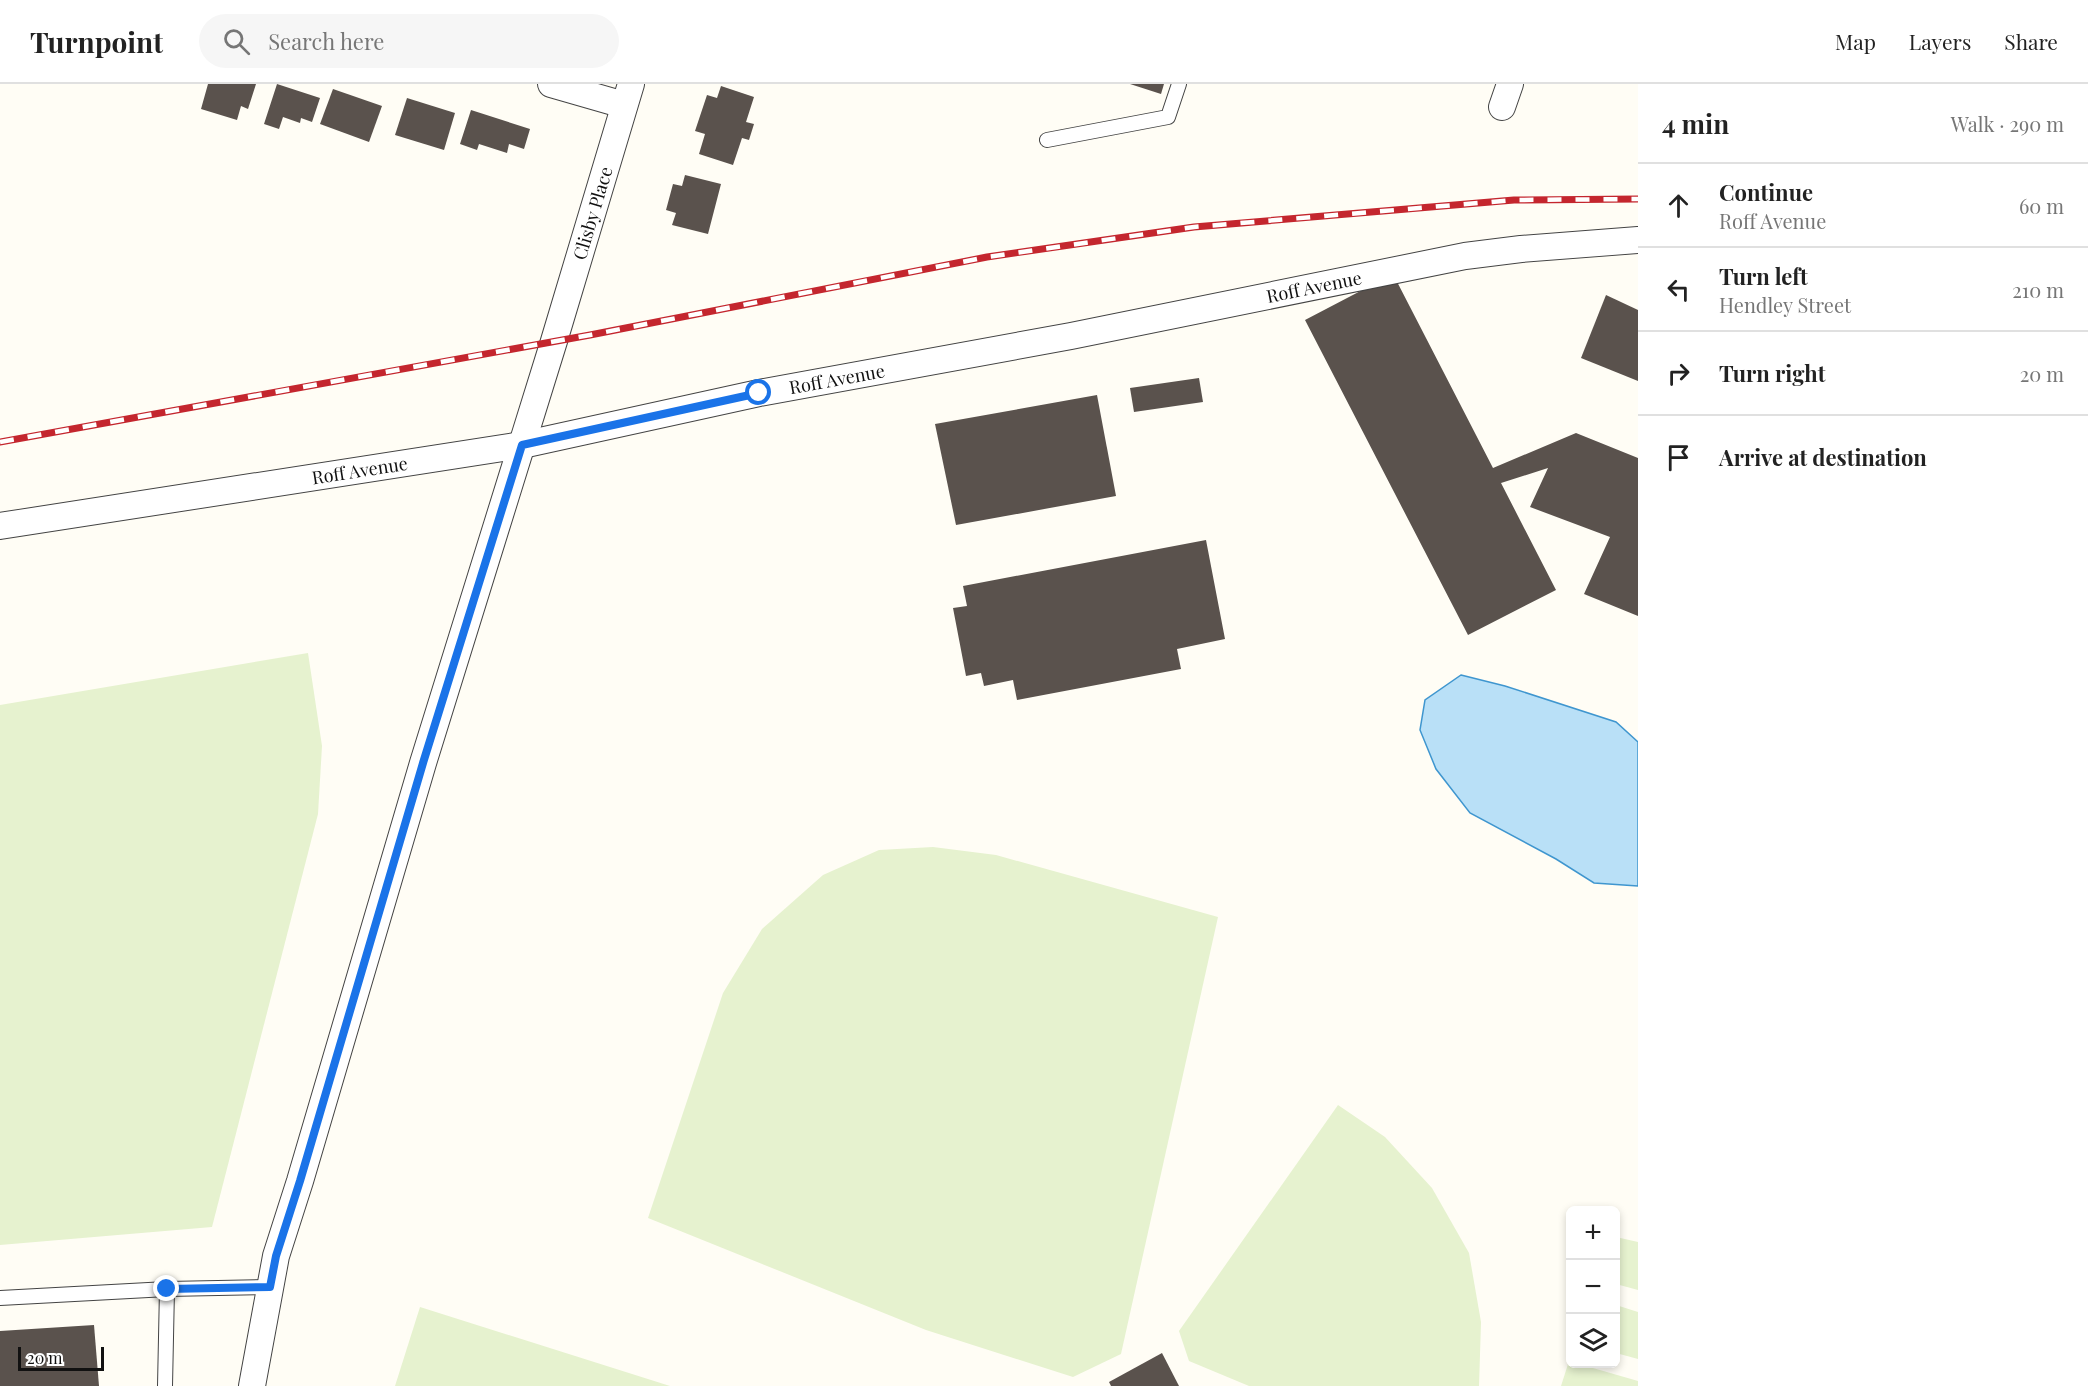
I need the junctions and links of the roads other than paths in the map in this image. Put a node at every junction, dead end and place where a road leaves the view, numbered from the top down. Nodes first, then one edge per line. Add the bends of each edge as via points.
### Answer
1 (550, 84) edge
2 (1179, 84) edge
3 (627, 94) edge
4 (1047, 140) dead end
5 (1638, 240) edge
6 (522, 445) junction
7 (0, 526) edge
8 (270, 1287) junction
9 (167, 1289) junction
10 (0, 1298) edge
11 (165, 1386) edge
12 (252, 1386) edge

1 - 3 street
2 - 4 lane via 1168,117
3 - 6 street, Clisby Place
5 - 6 street, Roff Avenue via 1465,256 1071,336 759,393
6 - 7 street, Roff Avenue
6 - 8 street, Clisby Place via 423,763
8 - 9 lane
8 - 12 street, Clisby Place
9 - 10 lane
9 - 11 lane

